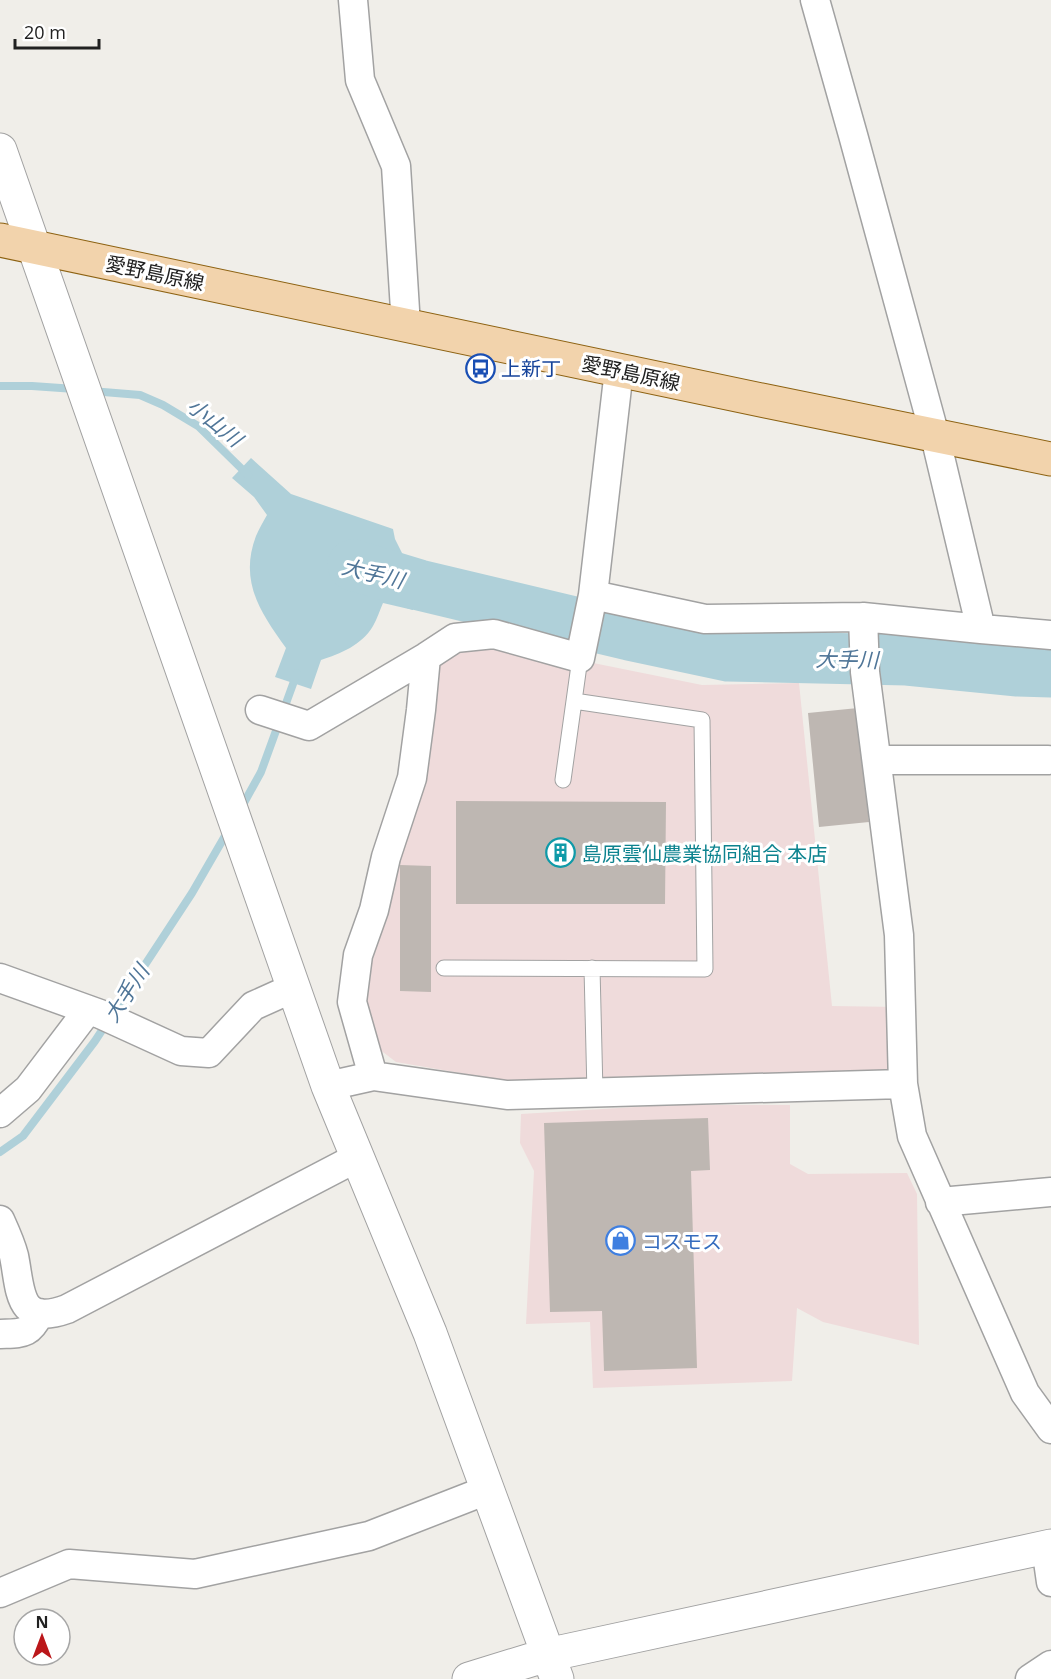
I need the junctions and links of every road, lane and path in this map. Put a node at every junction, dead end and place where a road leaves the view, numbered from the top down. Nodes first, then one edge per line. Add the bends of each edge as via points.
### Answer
1 (353, 0) edge
2 (815, 0) edge
3 (0, 150) edge
4 (0, 240) edge
5 (33, 247) junction
6 (406, 326) junction
7 (619, 370) junction
8 (935, 436) junction
9 (1051, 459) edge
10 (592, 600) junction
11 (863, 622) junction
12 (981, 629) junction
13 (1051, 635) edge
14 (581, 651) junction
15 (426, 657) junction
16 (574, 701) junction
17 (260, 710) dead end
18 (878, 760) junction
19 (1048, 760) dead end
20 (563, 780) dead end
21 (444, 968) dead end
22 (592, 968) junction
23 (0, 978) edge
24 (293, 988) junction
25 (94, 1012) junction
26 (373, 1076) junction
27 (903, 1084) junction
28 (328, 1086) junction
29 (595, 1093) junction
30 (0, 1113) edge
31 (358, 1157) junction
32 (1051, 1192) edge
33 (940, 1202) junction
34 (0, 1220) edge
35 (40, 1313) junction
36 (0, 1334) edge
37 (1051, 1429) edge
38 (487, 1490) junction
39 (1049, 1547) edge
40 (1051, 1582) edge
41 (0, 1593) edge
42 (1051, 1665) edge
43 (552, 1667) edge
44 (469, 1679) edge
45 (1030, 1679) edge

1 - 6 street via 360,80 396,166
2 - 8 street
3 - 5 street
4 - 5 main road, 愛野島原線
5 - 6 main road, 愛野島原線
5 - 24 street
6 - 7 main road, 愛野島原線
7 - 8 main road, 愛野島原線
7 - 10 street
8 - 9 main road, 愛野島原線
8 - 12 street
10 - 11 street via 705,619
10 - 14 street
11 - 12 street
11 - 18 street via 865,672
12 - 13 street
14 - 15 street via 494,634 454,638
14 - 16 lane
15 - 17 street via 309,726
15 - 26 street via 412,778 358,955 352,1002
16 - 20 lane
16 - 22 lane via 702,720 705,969
18 - 19 street
18 - 27 street via 899,935
21 - 22 lane
22 - 29 lane
23 - 25 street
24 - 25 street via 253,1006 209,1053 181,1051
24 - 28 street
25 - 30 street via 28,1089
26 - 28 street
26 - 29 street via 507,1095
27 - 29 street
27 - 33 street via 912,1136
28 - 31 street
31 - 35 street via 67,1309
31 - 38 street via 430,1333
32 - 33 street
33 - 37 street via 1025,1393
34 - 35 street via 13,1253 24,1304
35 - 36 street via 27,1331
38 - 41 street via 369,1536 206,1572 69,1564
38 - 43 street
39 - 40 street
39 - 43 street
42 - 45 street
43 - 44 street

